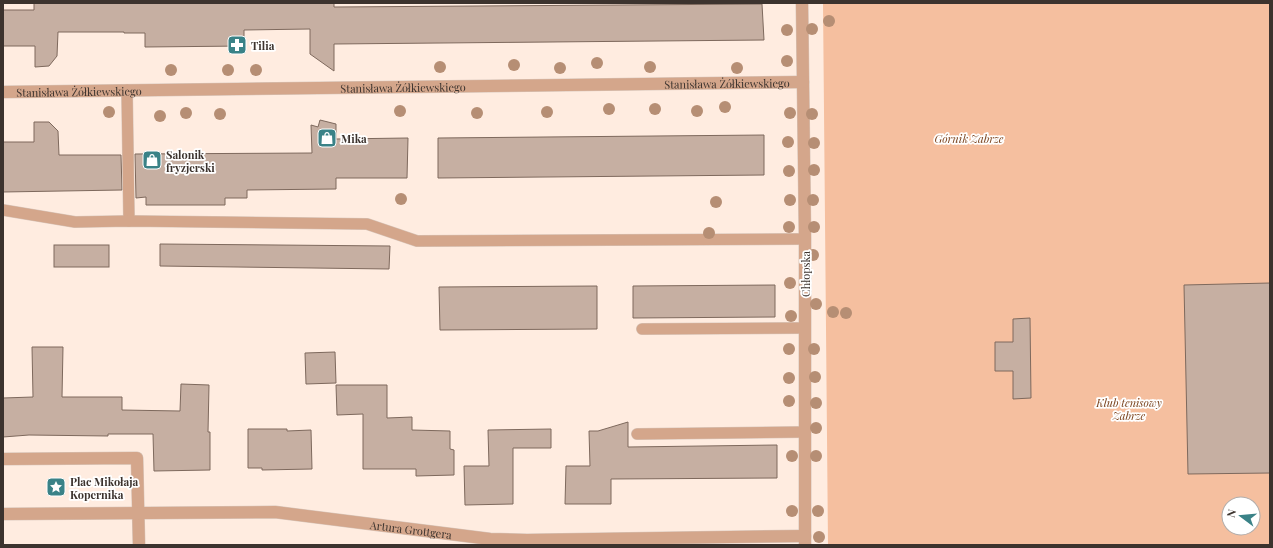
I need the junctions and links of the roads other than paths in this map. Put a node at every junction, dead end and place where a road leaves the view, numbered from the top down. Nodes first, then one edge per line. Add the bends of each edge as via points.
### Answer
1 (802, 3) edge
2 (803, 82) junction
3 (126, 90) junction
4 (3, 92) edge
5 (3, 210) edge
6 (129, 221) junction
7 (805, 238) junction
8 (805, 328) junction
9 (642, 330) dead end
10 (805, 432) junction
11 (637, 434) dead end
12 (3, 459) edge
13 (138, 513) junction
14 (3, 514) edge
15 (805, 540) edge
16 (139, 545) edge

1 - 2 street, Chłopska
2 - 3 street, Stanisława Żółkiewskiego
2 - 7 street, Chłopska
3 - 4 street, Stanisława Żółkiewskiego
3 - 6 lane
5 - 6 lane via 75,222
6 - 7 lane via 367,224 417,241
7 - 8 street, Chłopska
8 - 9 lane
8 - 10 street, Chłopska
10 - 11 lane
10 - 15 street, Chłopska
12 - 13 street via 138,458
13 - 14 street
13 - 15 street, Artura Grottgera via 275,512 490,539
13 - 16 street

